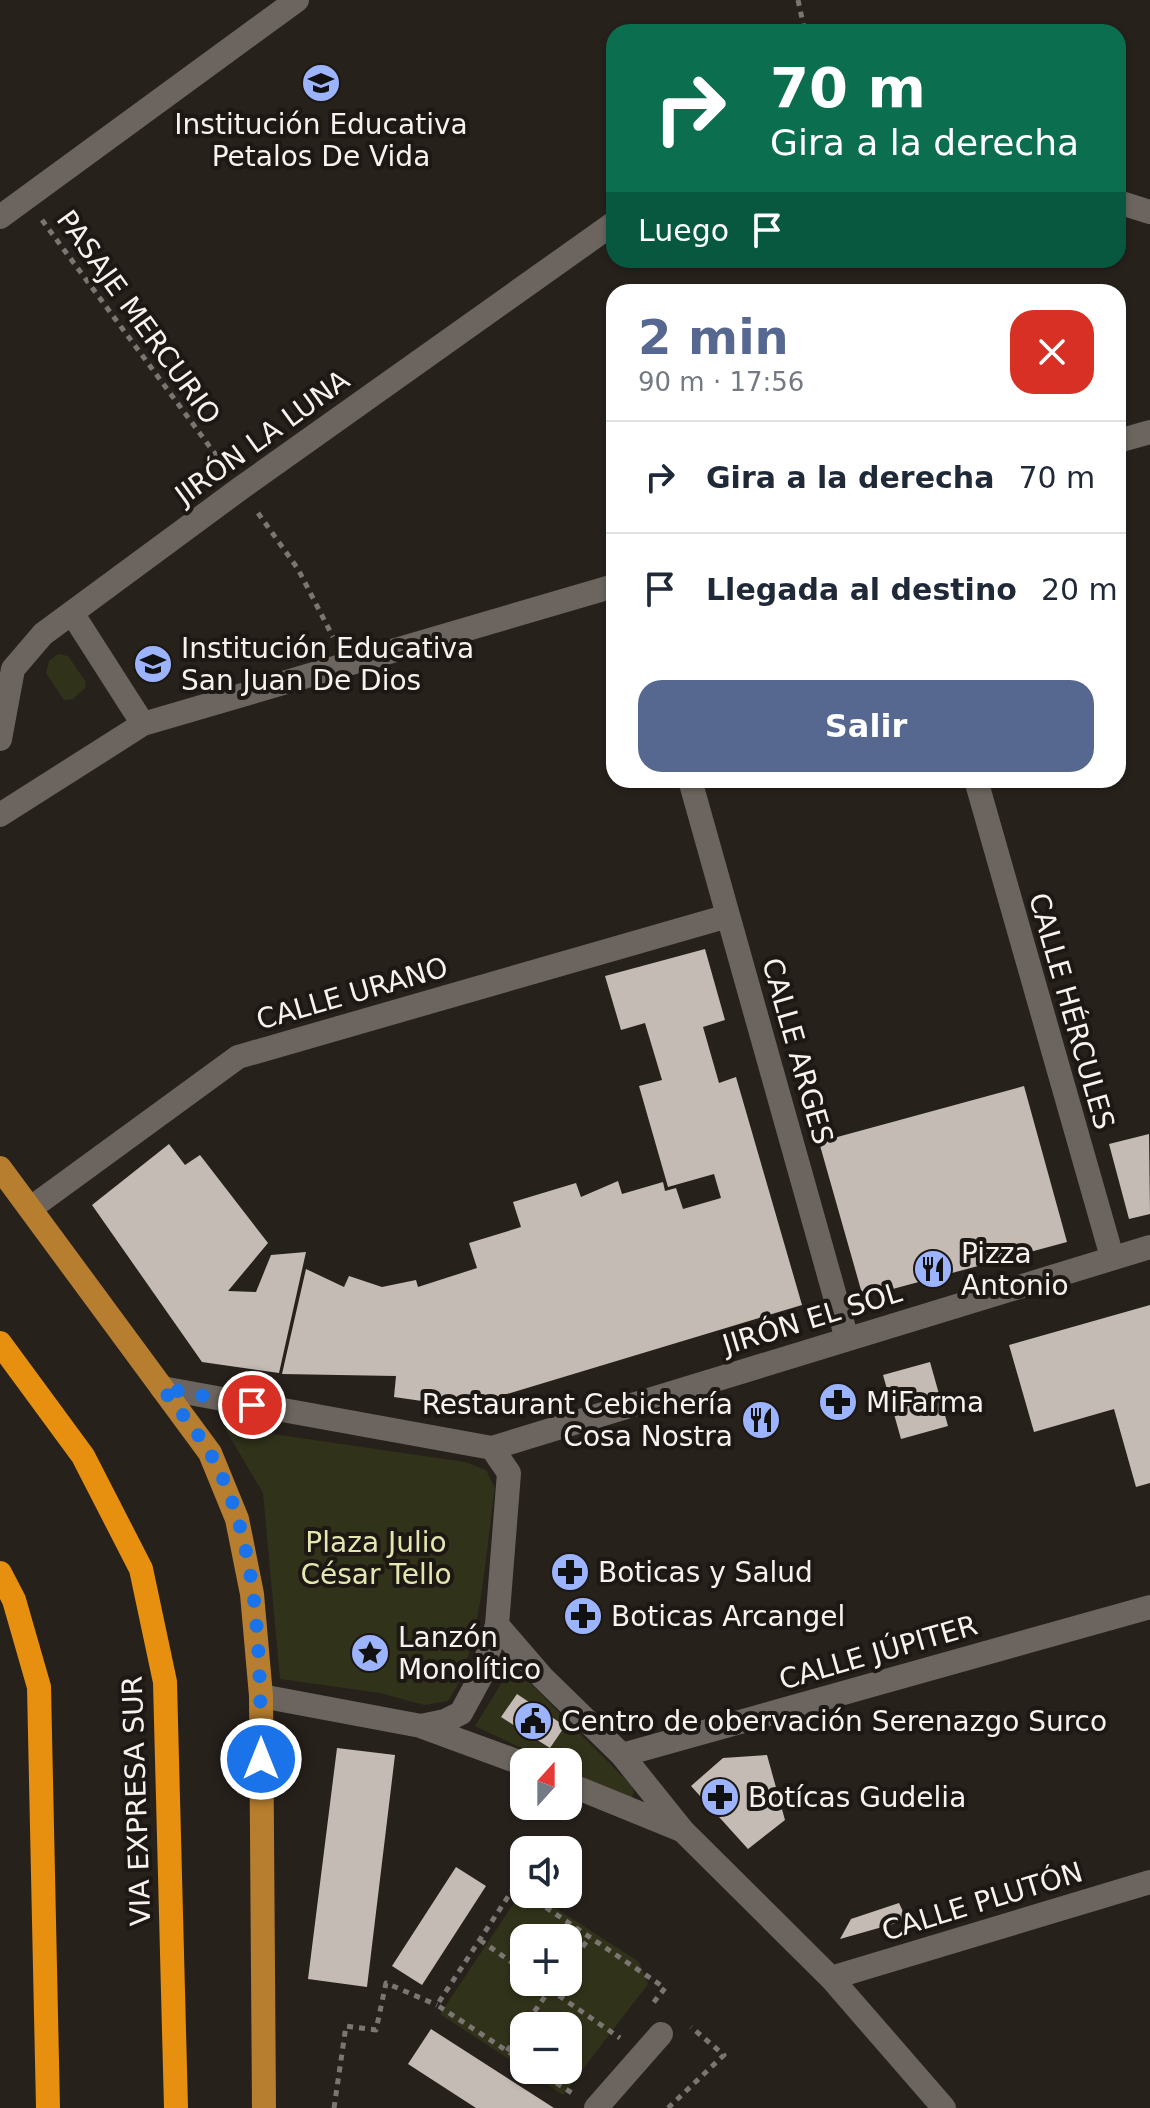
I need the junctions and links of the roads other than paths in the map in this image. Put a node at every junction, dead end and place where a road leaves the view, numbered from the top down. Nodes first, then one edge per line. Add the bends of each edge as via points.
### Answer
1 (297, 0) edge
2 (1126, 204) edge
3 (1150, 212) edge
4 (0, 217) edge
5 (606, 229) edge
6 (1150, 432) edge
7 (1126, 439) edge
8 (606, 588) edge
9 (72, 613) junction
10 (143, 724) junction
11 (0, 739) edge
12 (692, 788) edge
13 (978, 788) edge
14 (0, 815) edge
15 (728, 916) junction
16 (0, 1168) edge
17 (31, 1208) junction
18 (1150, 1247) edge
19 (1112, 1257) junction
20 (847, 1339) junction
21 (0, 1343) edge
22 (162, 1388) junction
23 (492, 1448) junction
24 (0, 1573) edge
25 (1150, 1607) edge
26 (497, 1625) junction
27 (261, 1696) junction
28 (421, 1726) junction
29 (622, 1755) junction
30 (510, 1759) edge
31 (582, 1790) edge
32 (683, 1831) junction
33 (1150, 1882) edge
34 (831, 1978) junction
35 (670, 2026) road end
36 (588, 2103) edge
37 (48, 2108) edge
38 (176, 2108) edge
39 (264, 2108) edge
40 (944, 2108) edge

1 - 4 street
2 - 3 street
5 - 9 street, JIRÓN LA LUNA
6 - 7 street
8 - 10 street
9 - 10 street
9 - 11 street, JIRÓN LA LUNA via 43,634 13,669
10 - 14 street
12 - 15 street, CALLE ARGES
13 - 19 street, CALLE HÉRCULES
15 - 17 street, CALLE URANO via 238,1057
15 - 20 street, CALLE ARGES
16 - 17 main road
17 - 22 main road
18 - 19 street, JIRÓN EL SOL
19 - 20 street, JIRÓN EL SOL
20 - 23 street, JIRÓN EL SOL
21 - 38 highway, VIA EXPRESA SUR via 83,1456 141,1569 165,1682
22 - 23 street
22 - 27 main road via 210,1453 237,1519 252,1594
23 - 26 street via 509,1473
24 - 37 highway via 14,1600 39,1687
25 - 29 street, CALLE JÚPITER
26 - 28 street via 480,1678 461,1713
26 - 29 street
27 - 28 street
27 - 39 main road
28 - 30 street
29 - 32 street
31 - 32 street
32 - 34 street
33 - 34 street, CALLE PLUTÓN
34 - 40 street
35 - 36 street

